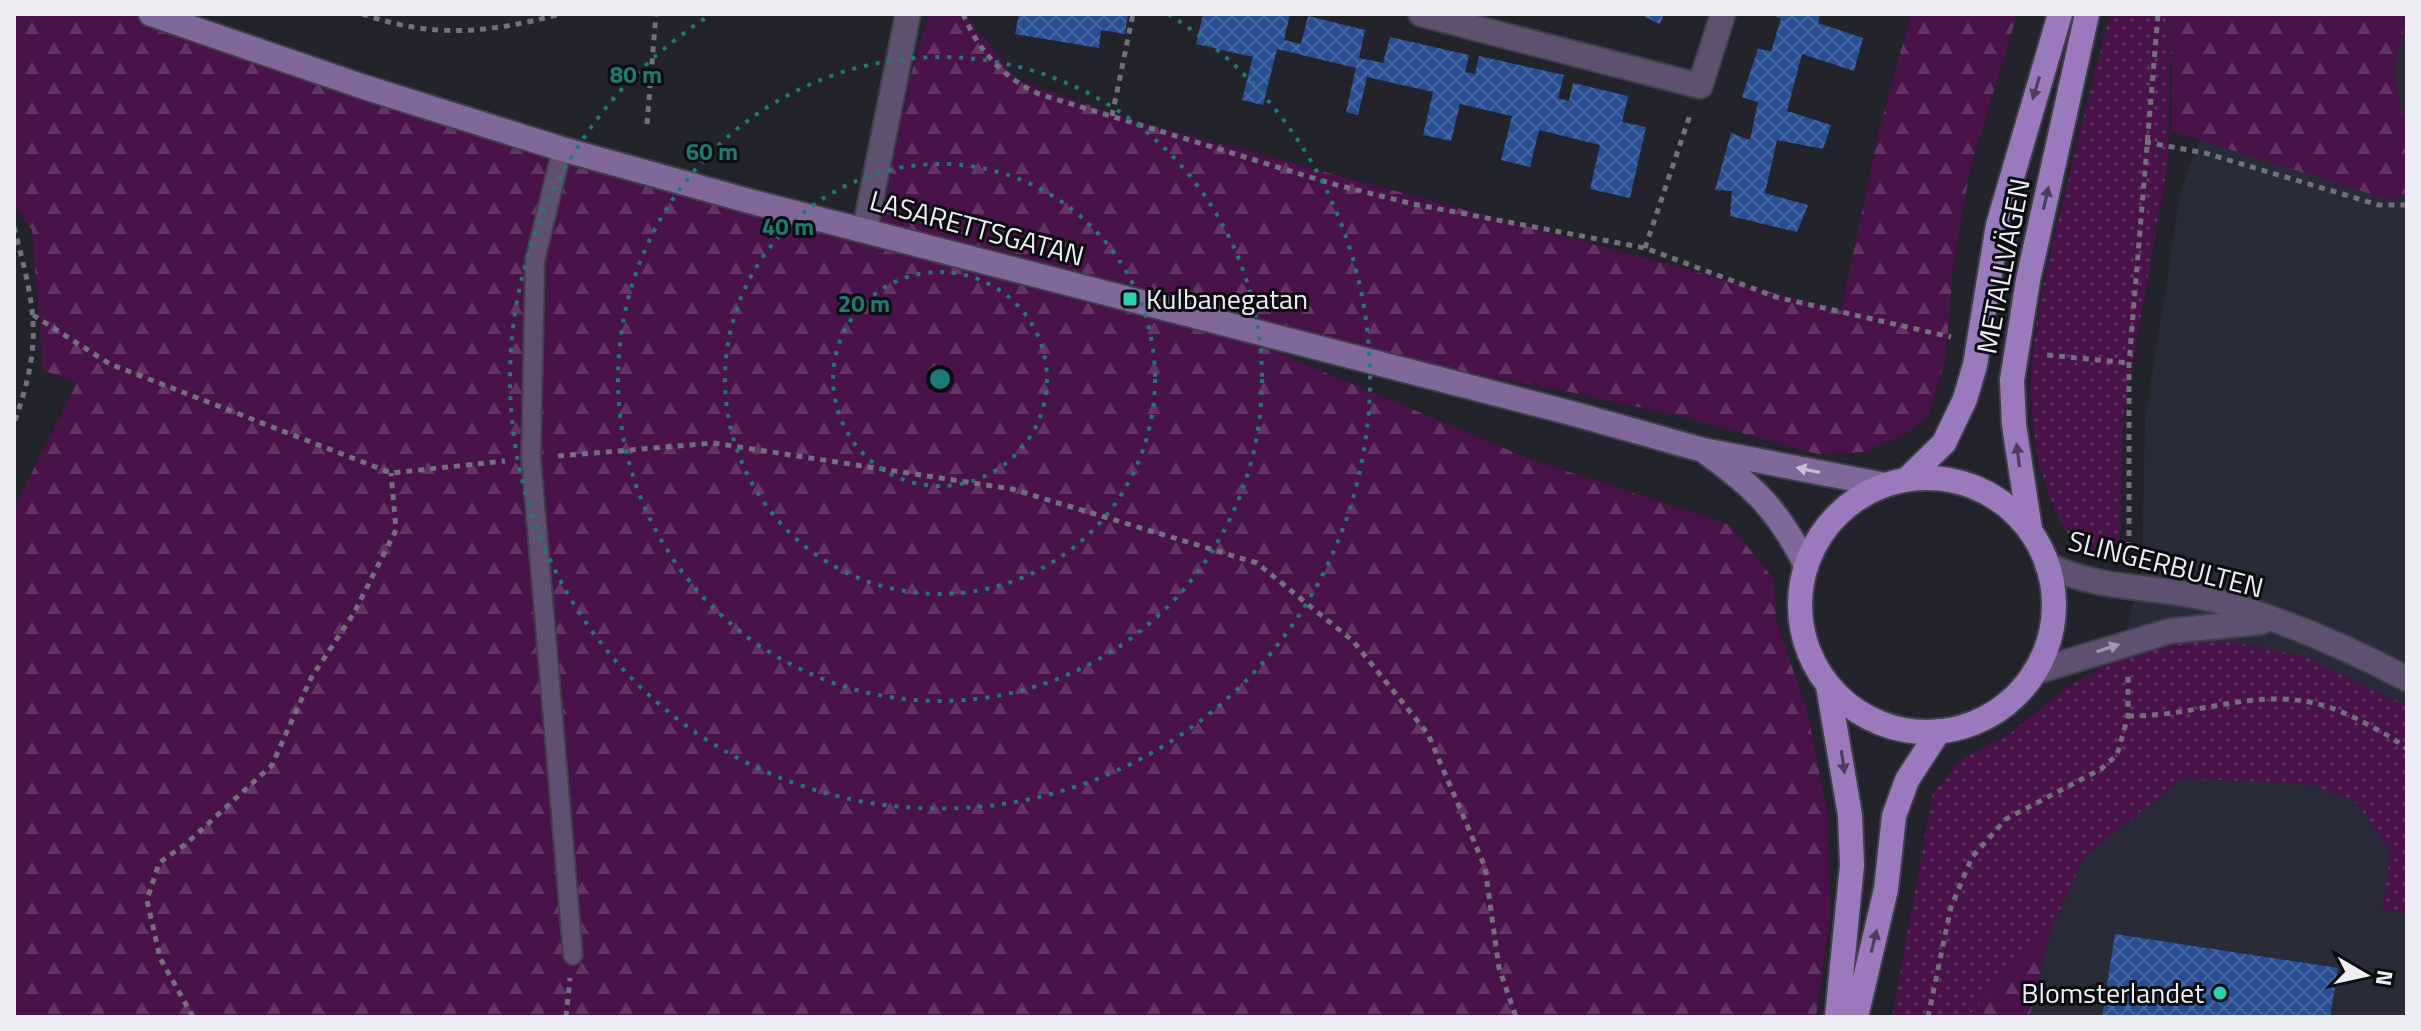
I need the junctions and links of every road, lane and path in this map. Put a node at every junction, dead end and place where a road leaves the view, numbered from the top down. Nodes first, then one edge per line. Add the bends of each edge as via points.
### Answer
1 (151, 14) edge
2 (362, 14) edge
3 (561, 14) edge
4 (656, 14) edge
5 (908, 14) edge
6 (963, 14) edge
7 (1133, 14) edge
8 (1421, 14) edge
9 (1723, 14) edge
10 (2060, 14) edge
11 (2087, 14) edge
12 (2158, 14) edge
13 (1700, 86) junction
14 (1112, 116) junction
15 (647, 124) dead end
16 (2145, 142) junction
17 (562, 149) junction
18 (2407, 205) edge
19 (14, 227) edge
20 (865, 229) junction
21 (1645, 248) junction
22 (33, 315) junction
23 (1956, 338) dead end
24 (2032, 353) dead end
25 (2129, 363) junction
26 (14, 423) edge
27 (1703, 450) junction
28 (531, 458) junction
29 (391, 473) junction
30 (1896, 482) junction
31 (2030, 532) junction
32 (2129, 563) dead end
33 (1806, 565) junction
34 (2047, 565) junction
35 (2272, 621) junction
36 (2128, 658) dead end
37 (2034, 672) junction
38 (2407, 679) edge
39 (1828, 686) junction
40 (2128, 716) junction
41 (1939, 731) junction
42 (2407, 749) edge
43 (573, 955) joint
44 (193, 1017) edge
45 (566, 1017) edge
46 (1516, 1017) edge
47 (1837, 1017) edge
48 (1856, 1017) edge
49 (1928, 1017) edge

1 - 17 street, LASARETTSGATAN
2 - 3 path via 412,28 466,33
4 - 15 path
5 - 20 street
6 - 14 path via 974,40 1013,82
7 - 14 path
8 - 13 street
9 - 13 street
10 -> 30 main road, METALLVÄGEN via 1998,225 1965,399 1944,443
31 -> 11 main road, METALLVÄGEN via 2012,380 2028,280
12 - 16 path
13 - 21 path
14 - 21 path via 1413,204
16 - 18 path via 2205,153 2379,205
16 - 25 path
17 - 20 street, LASARETTSGATAN
17 - 28 lane via 535,260
19 - 22 path
20 - 27 street, LASARETTSGATAN
21 - 23 path via 1776,297
22 - 26 path via 36,339
22 - 29 path via 110,364
24 - 25 path
25 - 32 path
30 -> 27 street, LASARETTSGATAN
27 - 33 street, LASARETTSGATAN via 1771,507
28 - 29 path
28 - 43 lane
28 - 46 path via 713,443 1012,489 1257,563 1353,641 1428,734 1485,867 1499,968
29 - 44 path via 396,530 354,613 311,678 272,765 159,863 147,900 160,958
30 - 31 main road via 1954,481 1977,488 2015,514
30 - 33 main road via 1845,508 1815,544
31 - 34 main road
33 - 39 main road via 1800,596 1802,628
34 - 35 street, SLINGERBULTEN via 2102,585 2212,600
34 - 37 main road via 2051,631
37 -> 35 street, SLINGERBULTEN via 2170,631
35 - 38 street, SLINGERBULTEN via 2316,633
36 - 40 path
37 - 41 main road via 2020,691 1983,718
39 - 41 main road via 1878,722
39 -> 47 main road via 1850,815 1852,865
40 - 42 path via 2165,716 2292,697 2352,716
40 - 49 path via 2117,755 2101,769 2006,819 1972,857 1951,907
48 -> 41 main road via 1886,889 1894,816 1907,780
43 - 45 path

